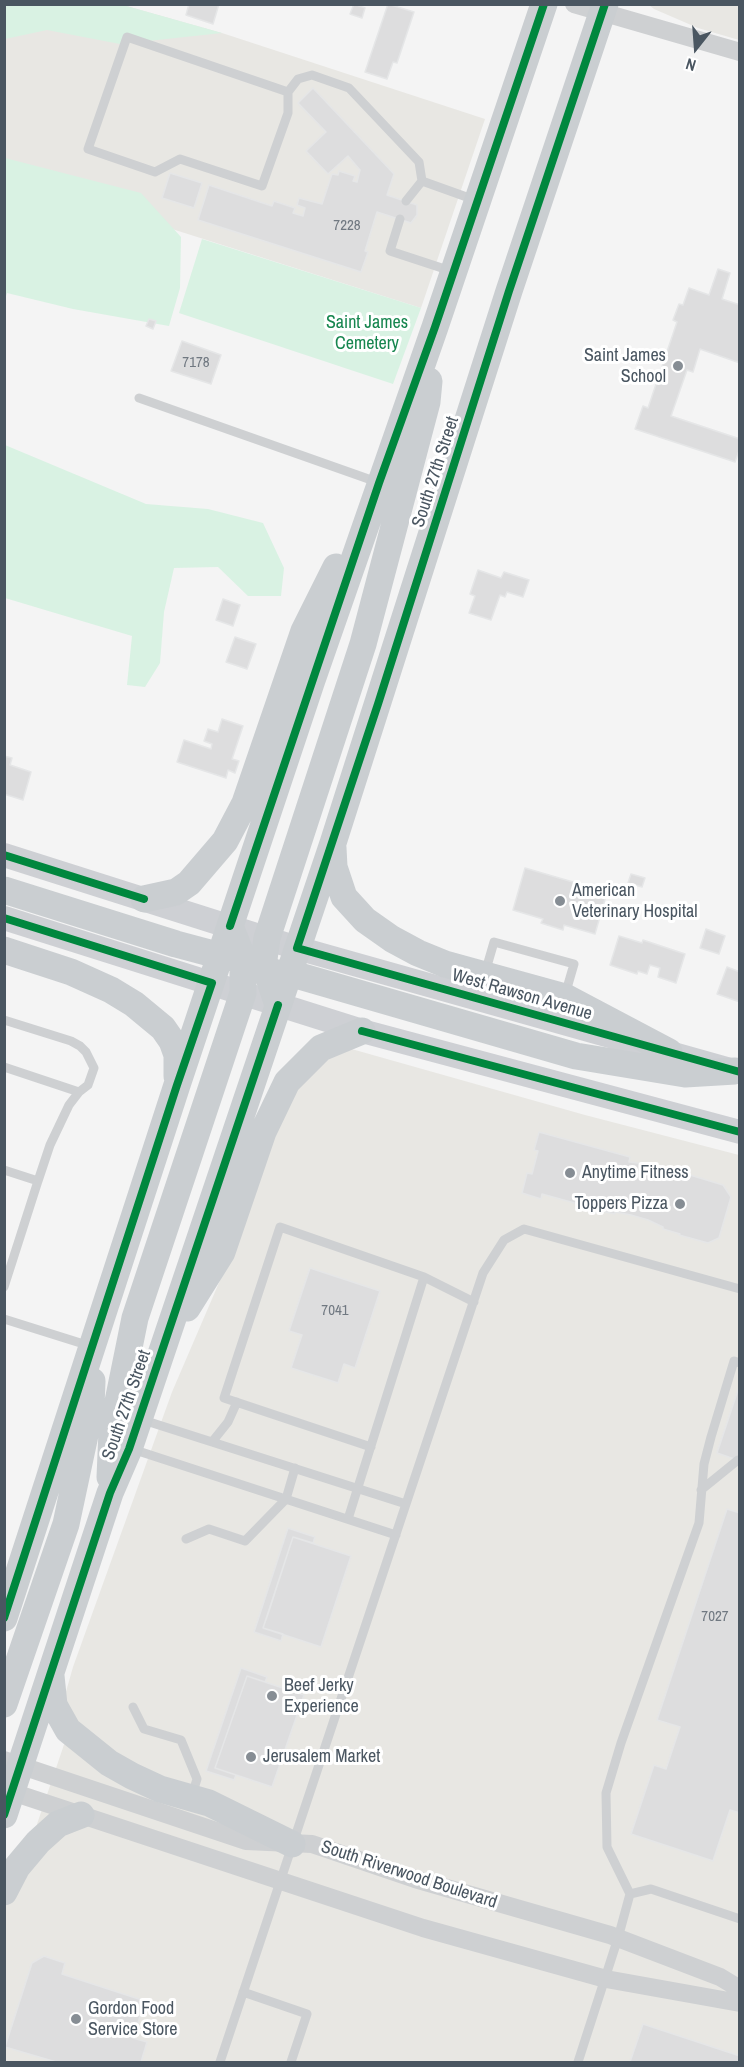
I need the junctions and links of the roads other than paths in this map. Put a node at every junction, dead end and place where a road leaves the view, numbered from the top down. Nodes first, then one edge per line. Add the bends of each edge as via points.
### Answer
1 (543, 4) edge
2 (574, 4) edge
3 (604, 9) edge
4 (740, 52) edge
5 (288, 92) junction
6 (422, 181) junction
7 (478, 200) junction
8 (406, 201) dead end
9 (400, 219) dead end
10 (453, 272) junction
11 (435, 327) junction
12 (140, 398) dead end
13 (379, 483) junction
14 (333, 843) junction
15 (4, 855) edge
16 (4, 890) edge
17 (144, 899) junction
18 (4, 918) edge
19 (230, 926) junction
20 (297, 948) junction
21 (4, 950) edge
22 (255, 966) junction
23 (212, 983) junction
24 (481, 987) junction
25 (278, 1005) junction
26 (4, 1020) edge
27 (362, 1031) junction
28 (669, 1052) junction
29 (4, 1067) edge
30 (737, 1072) edge
31 (177, 1085) junction
32 (79, 1092) junction
33 (740, 1132) edge
34 (4, 1170) edge
35 (38, 1181) junction
36 (424, 1277) junction
37 (4, 1287) edge
38 (740, 1289) edge
39 (474, 1302) junction
40 (4, 1319) edge
41 (164, 1345) junction
42 (92, 1347) junction
43 (740, 1363) edge
44 (237, 1402) junction
45 (139, 1419) junction
46 (212, 1442) junction
47 (371, 1447) junction
48 (129, 1449) junction
49 (738, 1461) edge
50 (295, 1468) junction
51 (357, 1488) junction
52 (701, 1491) junction
53 (110, 1493) junction
54 (286, 1499) junction
55 (406, 1504) junction
56 (348, 1519) junction
57 (396, 1535) junction
58 (186, 1539) dead end
59 (4, 1618) edge
60 (51, 1674) junction
61 (4, 1704) edge
62 (133, 1707) dead end
63 (9, 1784) edge
64 (192, 1797) junction
65 (81, 1815) junction
66 (292, 1844) junction
67 (280, 1881) junction
68 (4, 1892) edge
69 (630, 1894) junction
70 (740, 1919) edge
71 (618, 1938) junction
72 (606, 1979) junction
73 (740, 1989) edge
74 (243, 1992) junction
75 (740, 2003) edge
76 (220, 2062) edge
77 (291, 2062) edge
78 (578, 2062) edge

1 - 7 main road, South 27th Street
2 - 3 street
3 - 4 street
3 - 14 main road, South 27th Street via 509,291
5 - 5 lane via 288,113 262,186 180,159 155,172 88,150 127,37
5 - 6 lane via 298,79 312,75 349,88 419,162
6 - 7 lane
6 - 8 lane
7 - 10 main road, South 27th Street
9 - 10 lane via 390,251
10 - 11 main road, South 27th Street
11 - 13 main road, South 27th Street
11 - 22 main road via 427,402 363,644
12 - 13 lane
13 - 17 main road via 304,631 245,803 225,841 189,883 176,892
13 - 19 main road, South 27th Street
14 - 20 main road, South 27th Street
14 - 24 main road via 334,867 344,897 365,920
15 - 17 main road
16 - 22 main road
17 - 19 main road
18 - 23 main road
19 - 22 main road, South 27th Street
19 - 22 main road
20 - 22 main road, South 27th Street
20 - 24 main road, West Rawson Avenue
21 - 31 main road via 71,972 134,1004 163,1028 172,1041 177,1055
22 - 23 main road
22 - 25 main road, South 27th Street
22 - 25 main road
22 - 30 main road via 576,1056 685,1074
22 - 53 main road via 135,1318 112,1431
23 - 31 main road
24 - 28 main road, West Rawson Avenue
24 - 28 main road via 565,997
25 - 27 main road
25 - 41 main road, South 27th Street
26 - 32 lane via 71,1041 86,1052 94,1068 88,1085
27 - 33 main road
27 - 41 main road via 321,1048 287,1082 263,1132 222,1252
28 - 30 main road, West Rawson Avenue
29 - 32 lane
31 - 42 main road
32 - 35 lane via 50,1145
34 - 35 lane
35 - 37 lane
36 - 39 lane
36 - 44 lane via 280,1227 224,1398
36 - 47 lane
38 - 39 lane via 524,1228 504,1240 483,1273
39 - 55 lane
40 - 42 lane
41 - 45 main road, South 27th Street
42 - 59 main road
42 - 61 main road via 91,1407 66,1524
43 - 52 lane via 734,1361 725,1386 706,1455
44 - 46 lane
44 - 47 lane
45 - 46 lane
45 - 48 main road, South 27th Street
46 - 50 lane
47 - 51 lane
48 - 53 main road, South 27th Street
48 - 54 lane
49 - 52 lane
50 - 51 lane
50 - 54 lane
51 - 55 lane
51 - 56 lane
52 - 69 lane via 699,1523 606,1793 607,1847
53 - 60 main road, South 27th Street
54 - 56 lane
54 - 58 lane via 245,1541 209,1529
55 - 57 lane
56 - 57 lane
57 - 66 lane
60 - 63 main road, South 27th Street
60 - 64 main road via 54,1705 68,1730 132,1776
62 - 64 lane via 144,1729 181,1740 197,1779
63 - 65 street
63 - 66 street, South Riverwood Boulevard via 246,1841
64 - 66 main road
65 - 67 street
65 - 68 main road via 58,1824 38,1842 17,1867
66 - 67 lane
66 - 71 street, South Riverwood Boulevard via 312,1844 415,1879
67 - 72 street via 423,1929
67 - 74 lane
69 - 70 lane via 651,1889
69 - 71 lane
71 - 72 lane
71 - 73 street, South Riverwood Boulevard via 720,1977
72 - 75 street
72 - 78 lane
74 - 76 lane
74 - 77 lane via 307,2013

